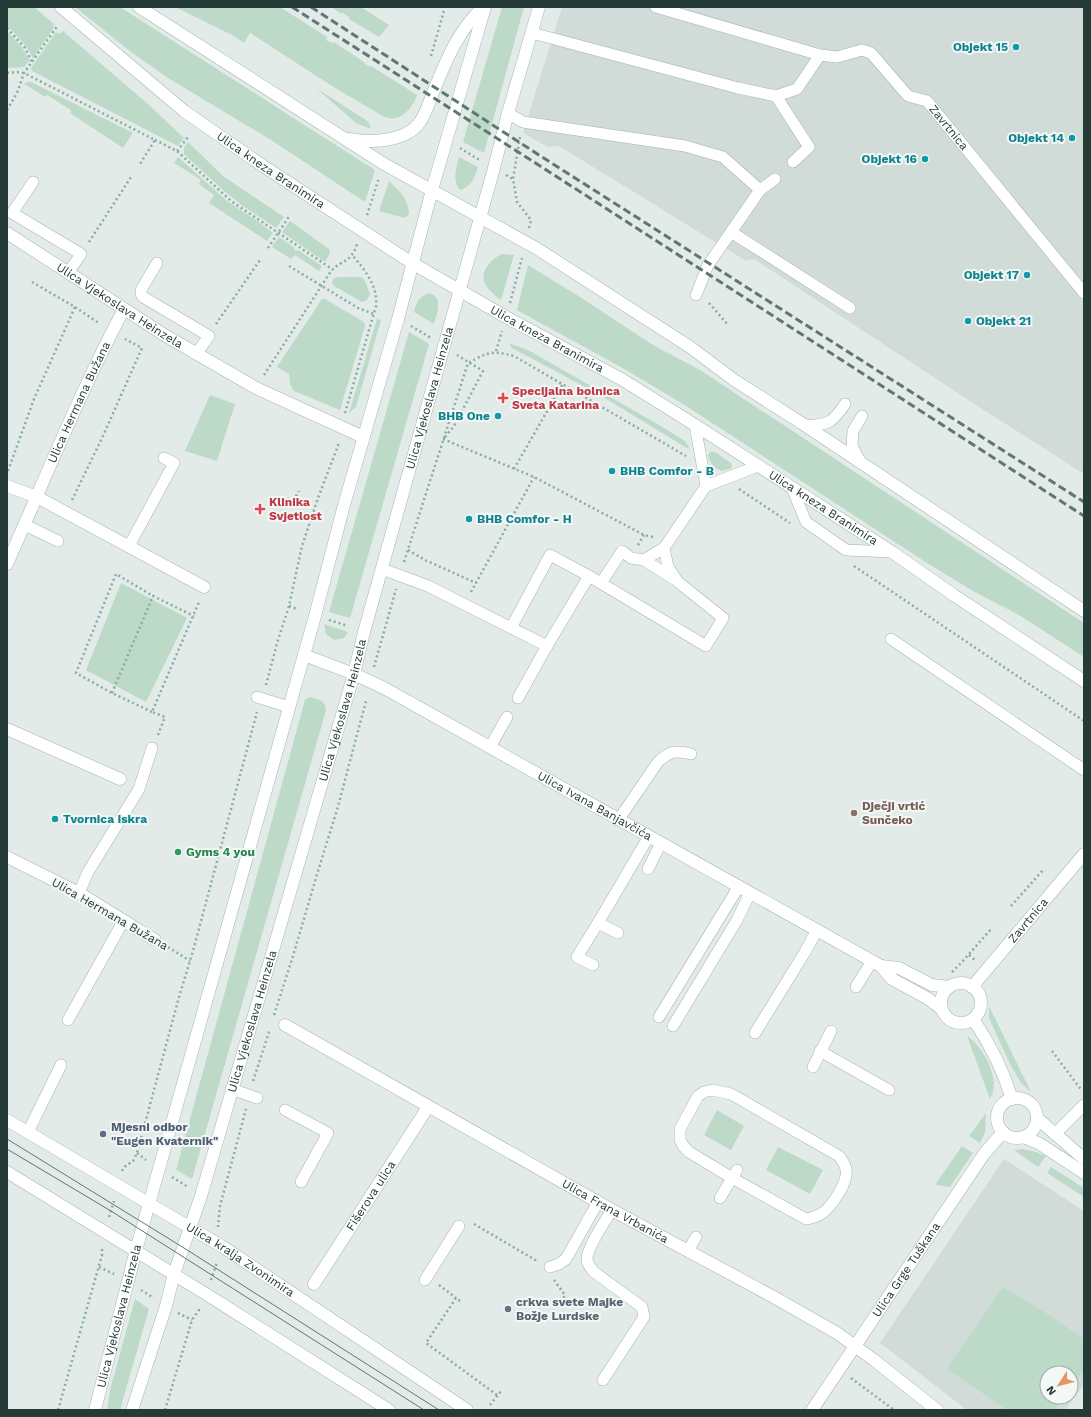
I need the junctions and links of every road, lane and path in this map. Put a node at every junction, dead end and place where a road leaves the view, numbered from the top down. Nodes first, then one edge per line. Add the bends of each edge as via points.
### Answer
1 (61, 7) edge
2 (139, 7) edge
3 (445, 7) edge
4 (484, 7) edge
5 (539, 7) edge
6 (656, 7) edge
7 (58, 24) dead end
8 (7, 28) edge
9 (532, 33) junction
10 (820, 55) junction
11 (430, 58) dead end
12 (32, 62) junction
13 (7, 73) edge
14 (24, 74) junction
15 (776, 96) junction
16 (7, 110) edge
17 (508, 114) junction
18 (523, 122) junction
19 (188, 137) dead end
20 (344, 139) junction
21 (155, 140) junction
22 (460, 149) dead end
23 (177, 151) junction
24 (480, 160) dead end
25 (793, 162) dead end
26 (140, 164) dead end
27 (380, 173) dead end
28 (506, 175) dead end
29 (131, 178) dead end
30 (513, 179) junction
31 (775, 179) dead end
32 (33, 182) dead end
33 (432, 190) junction
34 (760, 190) junction
35 (370, 205) dead end
36 (290, 215) dead end
37 (480, 217) junction
38 (530, 225) dead end
39 (731, 232) junction
40 (7, 233) edge
41 (278, 233) junction
42 (268, 248) dead end
43 (355, 251) dead end
44 (81, 254) junction
45 (353, 256) junction
46 (522, 259) dead end
47 (260, 260) dead end
48 (157, 263) dead end
49 (412, 263) junction
50 (288, 266) dead end
51 (332, 269) junction
52 (68, 273) junction
53 (32, 282) dead end
54 (321, 286) junction
55 (460, 290) junction
56 (1084, 292) edge
57 (696, 295) dead end
58 (709, 304) dead end
59 (376, 306) junction
60 (75, 307) junction
61 (509, 307) dead end
62 (381, 308) dead end
63 (850, 308) dead end
64 (124, 309) junction
65 (374, 314) junction
66 (409, 325) dead end
67 (728, 325) dead end
68 (104, 327) dead end
69 (119, 336) dead end
70 (208, 336) junction
71 (430, 337) dead end
72 (499, 341) dead end
73 (196, 354) junction
74 (462, 359) dead end
75 (468, 363) junction
76 (562, 385) dead end
77 (256, 388) junction
78 (845, 404) dead end
79 (344, 415) dead end
80 (862, 416) dead end
81 (695, 425) junction
82 (806, 426) junction
83 (363, 437) junction
84 (443, 439) junction
85 (339, 443) dead end
86 (164, 458) dead end
87 (861, 463) junction
88 (758, 466) junction
89 (514, 469) junction
90 (7, 474) edge
91 (534, 477) junction
92 (7, 486) edge
93 (706, 486) junction
94 (792, 488) junction
95 (299, 491) dead end
96 (37, 497) junction
97 (287, 499) dead end
98 (69, 506) dead end
99 (25, 525) junction
100 (656, 538) dead end
101 (58, 541) dead end
102 (129, 546) junction
103 (664, 548) junction
104 (408, 550) junction
105 (892, 552) junction
106 (644, 560) junction
107 (7, 564) edge
108 (402, 568) dead end
109 (382, 569) junction
110 (589, 576) junction
111 (678, 582) junction
112 (476, 583) junction
113 (601, 583) junction
114 (204, 587) joint
115 (397, 587) dead end
116 (153, 596) junction
117 (464, 605) junction
118 (289, 606) junction
119 (297, 609) dead end
120 (1084, 611) edge
121 (194, 616) junction
122 (327, 620) dead end
123 (348, 626) dead end
124 (511, 628) junction
125 (891, 639) dead end
126 (547, 646) junction
127 (304, 655) junction
128 (374, 668) dead end
129 (354, 674) junction
130 (1084, 681) edge
131 (265, 687) dead end
132 (112, 693) junction
133 (518, 698) dead end
134 (366, 701) dead end
135 (258, 702) joint
136 (289, 707) junction
137 (152, 712) junction
138 (507, 717) dead end
139 (7, 729) edge
140 (490, 747) junction
141 (152, 748) joint
142 (691, 754) dead end
143 (1084, 770) edge
144 (120, 779) dead end
145 (619, 819) junction
146 (649, 836) junction
147 (661, 843) junction
148 (1084, 854) edge
149 (7, 857) edge
150 (648, 869) dead end
151 (1044, 869) dead end
152 (739, 886) junction
153 (80, 893) junction
154 (750, 893) junction
155 (1011, 906) dead end
156 (124, 920) junction
157 (598, 923) junction
158 (992, 928) dead end
159 (817, 930) junction
160 (618, 933) dead end
161 (156, 940) joint
162 (190, 961) junction
163 (877, 963) junction
164 (593, 966) dead end
165 (951, 972) dead end
166 (856, 986) dead end
167 (972, 987) junction
168 (949, 988) junction
169 (942, 1009) junction
170 (659, 1017) dead end
171 (273, 1018) dead end
172 (973, 1019) junction
173 (68, 1020) dead end
174 (271, 1025) dead end
175 (285, 1025) dead end
176 (673, 1026) dead end
177 (830, 1031) dead end
178 (755, 1033) dead end
179 (820, 1051) junction
180 (1052, 1051) dead end
181 (60, 1065) dead end
182 (813, 1067) dead end
183 (231, 1089) junction
184 (889, 1090) dead end
185 (1084, 1092) edge
186 (253, 1097) junction
187 (1012, 1099) junction
188 (1084, 1105) edge
189 (428, 1107) junction
190 (285, 1110) dead end
191 (1037, 1118) junction
192 (7, 1120) edge
193 (28, 1132) junction
194 (1003, 1132) junction
195 (1054, 1134) junction
196 (1024, 1137) junction
197 (137, 1153) junction
198 (143, 1158) dead end
199 (1084, 1159) edge
200 (122, 1170) dead end
201 (7, 1172) edge
202 (1084, 1172) edge
203 (734, 1174) junction
204 (172, 1178) dead end
205 (301, 1182) dead end
206 (191, 1190) dead end
207 (115, 1197) dead end
208 (720, 1198) dead end
209 (598, 1202) junction
210 (150, 1204) junction
211 (612, 1210) junction
212 (109, 1216) dead end
213 (218, 1223) dead end
214 (459, 1226) joint
215 (191, 1228) junction
216 (696, 1236) dead end
217 (102, 1248) dead end
218 (136, 1250) junction
219 (688, 1252) junction
220 (216, 1265) dead end
221 (99, 1266) junction
222 (551, 1272) junction
223 (174, 1274) junction
224 (115, 1275) dead end
225 (426, 1278) joint
226 (210, 1282) dead end
227 (314, 1284) dead end
228 (137, 1288) dead end
229 (154, 1298) dead end
230 (456, 1298) junction
231 (460, 1302) dead end
232 (202, 1305) dead end
233 (559, 1307) dead end
234 (179, 1313) dead end
235 (192, 1320) junction
236 (855, 1346) junction
237 (851, 1378) dead end
238 (603, 1380) dead end
239 (501, 1391) dead end
240 (497, 1395) junction
241 (490, 1405) dead end
242 (58, 1410) edge
243 (96, 1410) edge
244 (132, 1410) edge
245 (166, 1410) edge
246 (389, 1410) edge
247 (467, 1410) edge
248 (812, 1410) edge
249 (894, 1410) edge
250 (937, 1410) edge

1 - 49 main road, Ulica kneza Branimira via 184,111
2 - 20 main road
3 - 11 path
4 - 20 main road via 472,18 448,55 420,123 403,135 378,142
4 - 33 main road, Ulica Vjekoslava Heinzela
5 - 9 main road, Ulica Vjekoslava Heinzela
6 - 10 lane, Zavrtnica
7 - 12 path
8 - 12 path via 26,48
9 - 15 lane
9 - 17 main road, Ulica Vjekoslava Heinzela
10 - 15 lane via 797,89
10 - 56 lane, Zavrtnica via 836,57 862,50 871,53 908,96 927,102
12 - 14 path
13 - 14 path
14 - 16 path via 18,94
14 - 21 path
15 - 25 lane via 809,147
17 - 18 lane
17 - 37 main road, Ulica Vjekoslava Heinzela
18 - 30 path
18 - 34 lane via 685,146 723,157
19 - 23 path
20 - 33 main road
21 - 23 path
21 - 26 path
22 - 24 path
23 - 41 path via 231,201
27 - 35 path
28 - 30 path
29 - 44 path
30 - 38 path via 517,202 531,220
31 - 34 lane
32 - 44 lane via 12,213
33 - 37 main road
33 - 49 main road, Ulica Vjekoslava Heinzela
34 - 39 lane
36 - 41 path
37 - 55 main road, Ulica Vjekoslava Heinzela
37 - 82 main road via 536,248 690,347 734,380
39 - 57 lane via 708,265
39 - 63 lane
40 - 52 main road, Ulica Vjekoslava Heinzela
41 - 42 path
41 - 51 path
43 - 45 path
44 - 52 lane
45 - 51 path
45 - 59 path via 373,284 377,297
46 - 61 path
47 - 70 path
48 - 70 lane via 141,290 143,297
49 - 55 main road, Ulica kneza Branimira
49 - 83 main road, Ulica Vjekoslava Heinzela
50 - 54 path
51 - 54 path
52 - 64 main road, Ulica Vjekoslava Heinzela
53 - 60 path
54 - 65 path via 358,308
54 - 77 path
55 - 81 main road, Ulica kneza Branimira via 623,380
55 - 109 main road, Ulica Vjekoslava Heinzela
58 - 67 path
59 - 62 path
59 - 65 path
60 - 68 path
60 - 90 path via 34,399
64 - 73 main road, Ulica Vjekoslava Heinzela
64 - 96 main road, Ulica Hermana Bužana
65 - 79 path
66 - 71 path
69 - 98 path via 142,348
70 - 73 lane
72 - 75 path via 496,351
73 - 77 main road, Ulica Vjekoslava Heinzela
74 - 75 path
75 - 84 path
75 - 84 path via 483,371 454,426
76 - 89 path
77 - 83 main road, Ulica Vjekoslava Heinzela
78 - 82 lane via 835,419 821,425
80 - 87 lane via 853,431 852,446
81 - 88 main road, Ulica kneza Branimira
81 - 93 lane
82 - 87 main road
83 - 127 main road, Ulica Vjekoslava Heinzela
84 - 89 path
84 - 104 path
85 - 118 path via 302,546
86 - 102 lane via 174,463
87 - 120 main road
88 - 93 lane
88 - 94 main road, Ulica kneza Branimira
89 - 91 path
91 - 100 path via 644,535
91 - 112 path
92 - 96 main road
93 - 103 lane
94 - 105 main road, Ulica kneza Branimira
94 - 105 lane via 806,522 846,550
95 - 97 path via 295,498
96 - 99 main road, Ulica Hermana Bužana
96 - 102 main road
99 - 101 lane
99 - 107 main road, Ulica Hermana Bužana
102 - 114 main road
103 - 106 lane
103 - 111 lane via 668,567
104 - 108 path
104 - 112 path
105 - 130 main road, Ulica kneza Branimira
106 - 111 lane
106 - 113 lane via 631,558 622,551
109 - 117 lane via 416,581
109 - 129 main road, Ulica Vjekoslava Heinzela
110 - 113 lane
110 - 124 lane via 550,555
110 - 126 lane
111 - 113 lane via 723,618 706,646
112 - 117 path
114 - 121 path
115 - 128 path
116 - 121 path
116 - 132 path
116 - 132 path via 116,574 76,673
117 - 124 lane
118 - 119 path
118 - 131 path
121 - 137 path
122 - 123 path
124 - 126 lane
125 - 143 lane
126 - 133 lane
127 - 129 main road, Ulica Ivana Banjavčića
127 - 136 main road, Ulica Vjekoslava Heinzela
129 - 140 main road, Ulica Ivana Banjavčića via 377,684
129 - 183 main road, Ulica Vjekoslava Heinzela
132 - 137 path
134 - 171 path via 337,810
135 - 136 lane
135 - 162 path
136 - 210 main road, Ulica Vjekoslava Heinzela
137 - 141 path via 165,717
138 - 140 lane
139 - 144 main road
140 - 145 main road, Ulica Ivana Banjavčića
141 - 153 lane via 139,789 88,872
142 - 145 lane via 671,752 658,762
145 - 146 main road, Ulica Ivana Banjavčića
146 - 147 main road, Ulica Ivana Banjavčića
146 - 157 lane
147 - 150 lane
147 - 152 main road, Ulica Ivana Banjavčića
148 - 167 main road, Zavrtnica
149 - 153 main road, Ulica Hermana Bužana
151 - 155 path
152 - 154 main road, Ulica Ivana Banjavčića
152 - 170 lane
153 - 156 main road, Ulica Hermana Bužana
154 - 159 main road, Ulica Ivana Banjavčića
154 - 176 lane via 737,920
156 - 161 main road, Ulica Hermana Bužana
156 - 173 lane
157 - 160 lane
157 - 164 lane via 577,957
158 - 165 path
159 - 163 main road, Ulica Ivana Banjavčića
159 - 178 lane
161 - 162 path, Ulica Hermana Bužana
162 - 197 path
163 - 166 lane
163 - 168 main road, Ulica Ivana Banjavčića via 899,968 932,985
163 - 169 main road, Ulica Ivana Banjavčića via 892,979
167 - 168 main road via 963,984
167 - 172 main road via 978,994 980,1004 978,1014
168 - 169 main road via 942,996
169 - 172 main road via 949,1019 955,1022 968,1022
172 - 187 main road via 984,1034 1004,1074
174 - 186 path
175 - 189 main road, Ulica Frana Vrbanića
177 - 179 lane
179 - 182 lane
179 - 184 lane
180 - 185 path
181 - 193 lane
183 - 186 lane
183 - 215 main road, Ulica Vjekoslava Heinzela
186 - 213 path via 219,1206
187 - 191 main road via 1028,1102
187 - 194 main road via 999,1111 998,1124
188 - 195 lane
189 - 209 main road, Ulica Frana Vrbanića
189 - 227 main road, Fišerova ulica
190 - 205 lane via 328,1133
191 - 195 main road
191 - 196 main road via 1034,1129
192 - 193 main road, Ulica kralja Zvonimira
193 - 210 main road, Ulica kralja Zvonimira
194 - 196 main road via 1011,1137
194 - 236 main road, Ulica Grge Tuškana via 984,1154
195 - 199 main road
196 - 202 main road via 1040,1144
197 - 198 path
197 - 200 path via 133,1161
201 - 218 main road
203 - 203 lane via 806,1219 822,1214 829,1207 847,1175 845,1163 839,1156 784,1123 731,1094 712,1090 704,1092 698,1096 680,1129 680,1140 689,1152
203 - 208 lane
204 - 206 path
207 - 212 path
209 - 211 main road, Ulica Frana Vrbanića
209 - 222 lane via 566,1259
210 - 215 main road, Ulica kralja Zvonimira
210 - 218 main road, Ulica Vjekoslava Heinzela
211 - 219 main road, Ulica Frana Vrbanića
211 - 238 lane via 590,1248 587,1258 589,1266 642,1307 644,1317
214 - 222 path via 473,1224
214 - 225 lane
215 - 223 main road, Ulica Vjekoslava Heinzela
215 - 247 main road, Ulica kralja Zvonimira
216 - 219 lane
217 - 221 path
218 - 223 main road
218 - 243 main road, Ulica Vjekoslava Heinzela
219 - 236 main road, Ulica Frana Vrbanića via 777,1299
220 - 226 path
221 - 224 path
221 - 242 path
222 - 233 path via 565,1295
223 - 244 main road, Ulica Vjekoslava Heinzela
223 - 246 main road
225 - 230 path
228 - 229 path
230 - 231 path
230 - 240 path via 426,1343
232 - 235 path
234 - 235 path
235 - 245 path
236 - 248 main road, Ulica Grge Tuškana
236 - 250 main road, Ulica Frana Vrbanića
237 - 249 path
239 - 240 path
240 - 241 path

